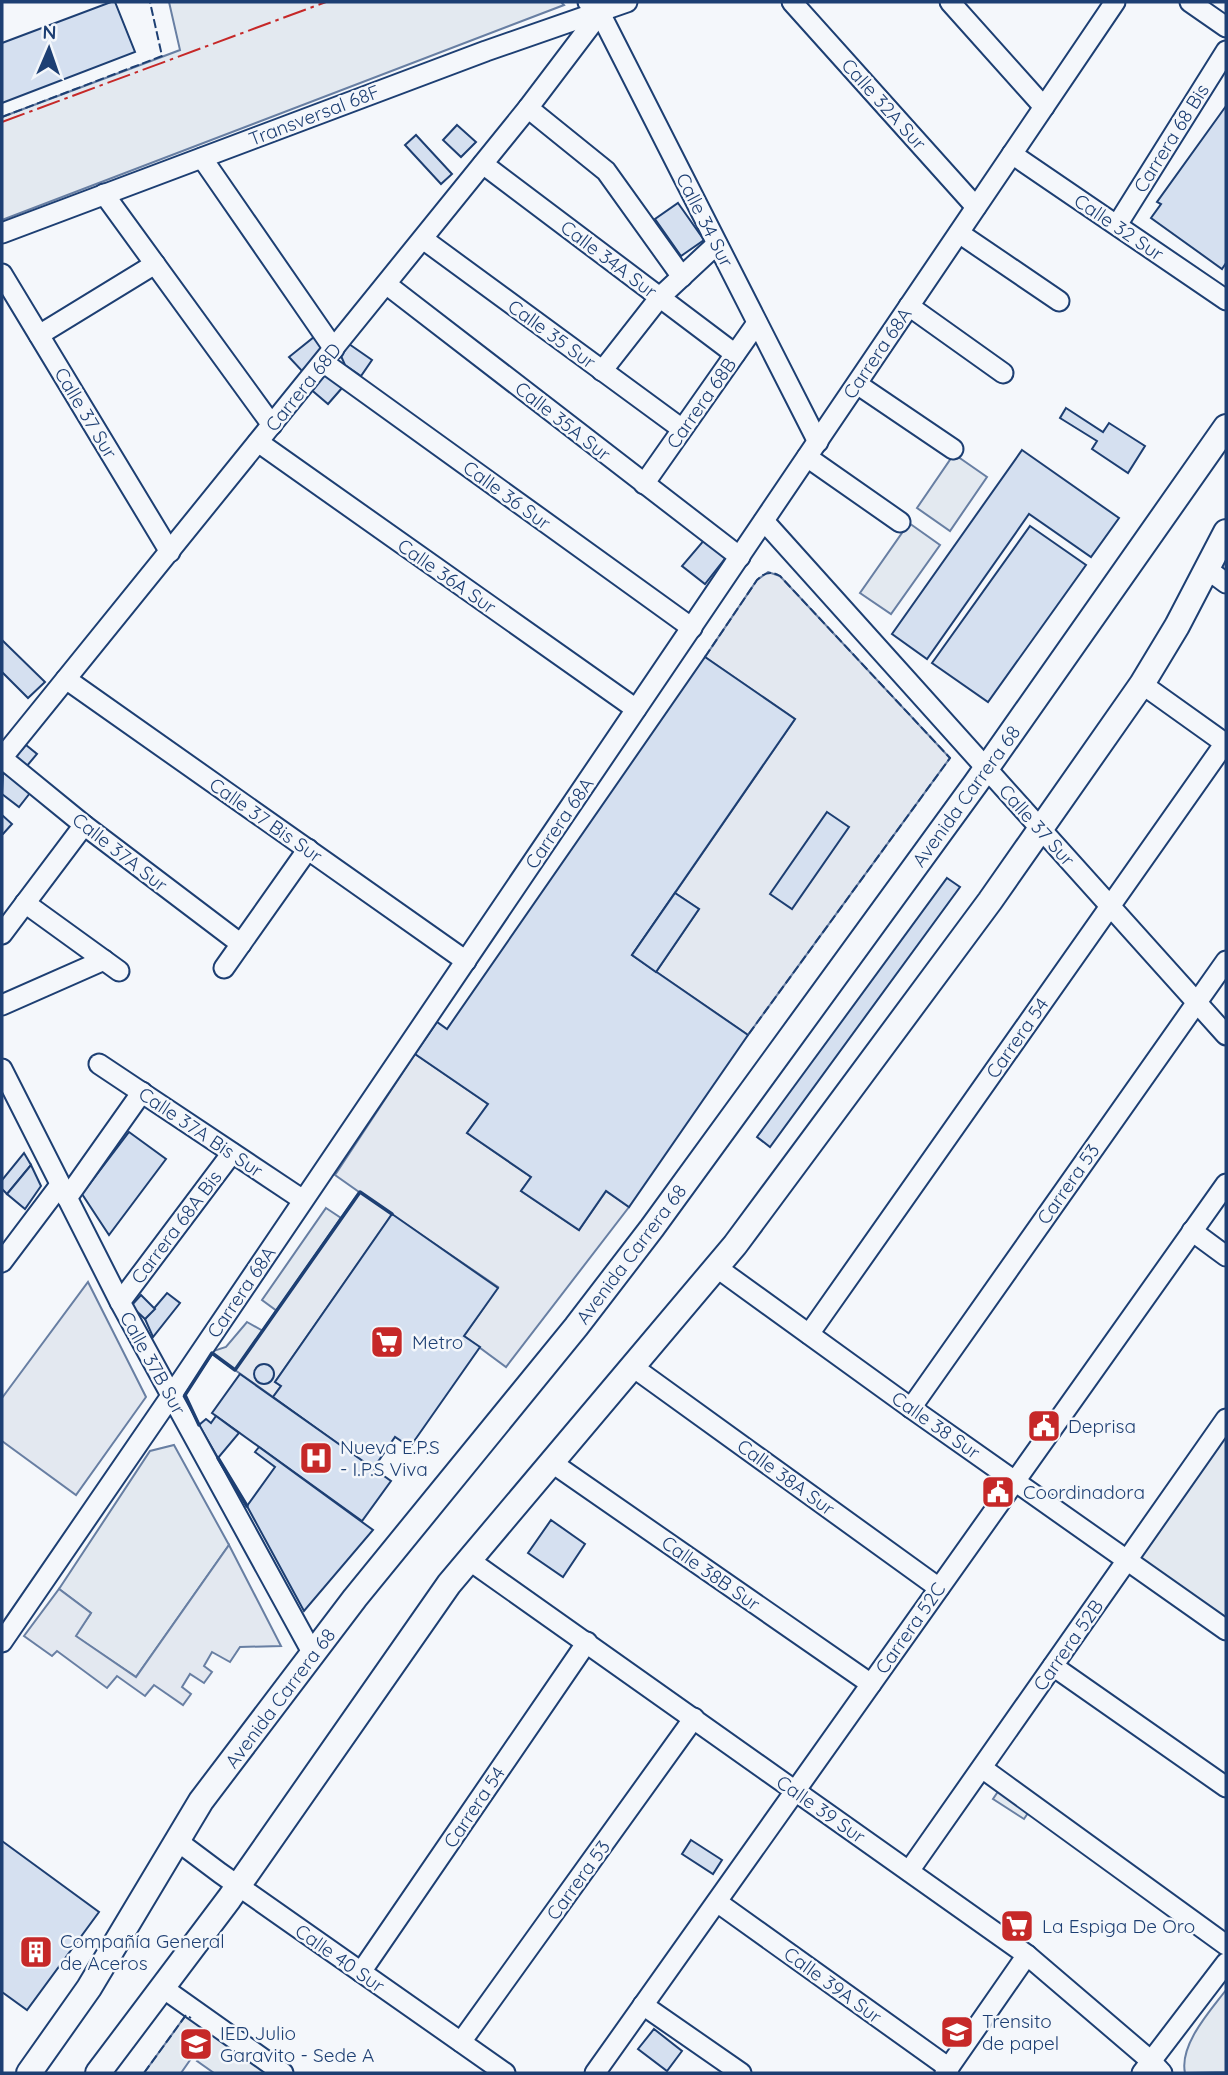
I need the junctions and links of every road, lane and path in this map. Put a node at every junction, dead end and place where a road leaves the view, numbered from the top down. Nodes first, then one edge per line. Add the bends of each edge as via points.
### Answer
1 (627, 2) edge
2 (792, 2) edge
3 (950, 2) edge
4 (1113, 2) edge
5 (1190, 2) edge
6 (594, 7) edge
7 (1226, 26) edge
8 (1226, 51) edge
9 (1044, 107) junction
10 (528, 108) junction
11 (1012, 154) junction
12 (202, 158) junction
13 (483, 163) junction
14 (104, 194) junction
15 (976, 207) junction
16 (1117, 225) junction
17 (2, 233) edge
18 (959, 233) junction
19 (422, 239) junction
20 (717, 244) junction
21 (155, 264) junction
22 (2, 274) edge
23 (682, 277) junction
24 (386, 284) junction
25 (660, 298) junction
26 (1059, 300) dead end
27 (1226, 300) edge
28 (909, 306) junction
29 (757, 323) junction
30 (39, 335) junction
31 (735, 354) junction
32 (328, 356) junction
33 (603, 371) junction
34 (1003, 373) dead end
35 (857, 384) junction
36 (272, 425) junction
37 (1226, 427) edge
38 (682, 429) junction
39 (258, 442) junction
40 (812, 449) junction
41 (953, 449) dead end
42 (644, 484) junction
43 (764, 521) junction
44 (900, 522) dead end
45 (1226, 532) edge
46 (170, 552) junction
47 (740, 557) junction
48 (1217, 576) edge
49 (692, 628) junction
50 (66, 679) junction
51 (1142, 684) junction
52 (636, 709) junction
53 (1225, 743) edge
54 (2, 758) edge
55 (986, 768) junction
56 (84, 825) junction
57 (1041, 829) junction
58 (308, 849) junction
59 (25, 903) junction
60 (1110, 906) junction
61 (2, 934) edge
62 (241, 944) junction
63 (466, 961) junction
64 (1226, 961) edge
65 (224, 968) dead end
66 (1197, 1003) junction
67 (2, 1005) edge
68 (1226, 1035) edge
69 (99, 1064) dead end
70 (2, 1069) edge
71 (142, 1092) junction
72 (7, 1097) edge
73 (232, 1153) junction
74 (1226, 1184) edge
75 (64, 1191) junction
76 (303, 1200) junction
77 (1192, 1231) junction
78 (1226, 1256) edge
79 (2, 1262) edge
80 (716, 1267) junction
81 (120, 1302) junction
82 (809, 1334) junction
83 (633, 1367) junction
84 (171, 1396) junction
85 (911, 1408) junction
86 (1226, 1419) edge
87 (551, 1462) junction
88 (1014, 1480) junction
89 (469, 1560) junction
90 (1127, 1560) junction
91 (939, 1588) junction
92 (1226, 1630) edge
93 (2, 1642) edge
94 (587, 1642) junction
95 (313, 1654) junction
96 (1053, 1666) junction
97 (871, 1684) junction
98 (694, 1718) junction
99 (982, 1768) junction
100 (1226, 1787) edge
101 (796, 1791) junction
102 (176, 1840) junction
103 (909, 1871) junction
104 (238, 1886) junction
105 (717, 1902) junction
106 (1226, 1945) edge
107 (1027, 1955) junction
108 (1226, 1963) edge
109 (361, 1972) junction
110 (163, 1988) junction
111 (643, 2005) junction
112 (461, 2042) junction
113 (1152, 2069) edge
114 (947, 2071) edge
115 (29, 2073) edge
116 (98, 2073) edge
117 (283, 2073) edge
118 (505, 2073) edge
119 (595, 2073) edge
120 (741, 2073) edge

1 - 6 street, Transversal 68F
2 - 15 street, Calle 32A Sur
3 - 9 street
4 - 9 street, Carrera 68A
5 - 7 street
6 - 10 street, Carrera 68D
6 - 12 street, Transversal 68F
6 - 20 street, Calle 34 Sur
8 - 16 street, Carrera 68 Bis
9 - 11 street, Carrera 68A
10 - 13 street, Carrera 68D
10 - 23 street via 606,171
11 - 15 street, Carrera 68A
11 - 16 street, Calle 32 Sur
12 - 14 street, Transversal 68F
12 - 32 street, Calle 36 Sur
13 - 19 street, Carrera 68D
13 - 25 street, Calle 34A Sur
14 - 17 street, Transversal 68F
14 - 21 street
15 - 18 street, Carrera 68A
16 - 27 street, Calle 32 Sur
18 - 26 street
18 - 28 street, Carrera 68A
19 - 24 street, Carrera 68D
19 - 33 street, Calle 35 Sur
20 - 23 street
20 - 29 street, Calle 34 Sur
21 - 30 street
21 - 36 street
22 - 30 street, Calle 37 Sur
23 - 25 street
24 - 32 street, Carrera 68D
24 - 42 street, Calle 35A Sur
25 - 31 street, Calle 34A Sur
25 - 33 street
28 - 34 street
28 - 35 street, Carrera 68A
29 - 31 street, Carrera 68B
29 - 40 street, Calle 34 Sur
30 - 46 street, Calle 37 Sur
31 - 38 street, Carrera 68B
32 - 36 street, Carrera 68D
32 - 49 street, Calle 36 Sur
33 - 38 street, Calle 35 Sur
35 - 40 street, Carrera 68A
35 - 41 street
36 - 39 street, Carrera 68D
37 - 55 main road, Avenida Carrera 68
38 - 42 street, Carrera 68B
39 - 46 street, Carrera 68D
39 - 52 street, Calle 36A Sur
40 - 43 street, Carrera 68A
40 - 44 street
42 - 47 street, Calle 35A Sur
43 - 47 street, Carrera 68A
43 - 55 street, Calle 37 Sur
45 - 48 main road
46 - 50 street, Carrera 68D
47 - 49 street, Carrera 68A
48 - 51 main road
49 - 52 street, Carrera 68A
50 - 54 street, Carrera 68D
50 - 58 street, Calle 37 Bis Sur
51 - 53 street
51 - 57 main road
52 - 63 street, Carrera 68A
53 - 60 street, Carrera 54
54 - 56 street, Calle 37A Sur
55 - 57 street, Calle 37 Sur
55 - 95 main road, Avenida Carrera 68 via 652,1228
56 - 59 street
56 - 62 street, Calle 37A Sur
57 - 60 street, Calle 37 Sur
57 - 80 main road
58 - 62 street
58 - 63 street, Calle 37 Bis Sur
59 - 61 street
59 - 67 street via 112,965
60 - 66 street, Calle 37 Sur
60 - 82 street, Carrera 54
62 - 65 street
63 - 76 street, Carrera 68A
64 - 66 street, Carrera 53
66 - 68 street, Calle 37 Sur
66 - 85 street, Carrera 53
69 - 71 street, Calle 37A Bis Sur
70 - 72 street, Calle 37B Sur
71 - 73 street, Calle 37A Bis Sur
71 - 75 street
72 - 75 street, Calle 37B Sur
73 - 76 street, Calle 37A Bis Sur
73 - 81 street, Carrera 68A Bis
74 - 77 street, Carrera 52C
75 - 79 street
75 - 81 street, Calle 37B Sur
76 - 84 street, Carrera 68A
77 - 78 street
77 - 88 street, Carrera 52C
80 - 82 street, Calle 38 Sur
80 - 83 main road
81 - 84 street, Calle 37B Sur
82 - 85 street, Calle 38 Sur
83 - 87 main road
83 - 91 street, Calle 38A Sur
84 - 93 street, Carrera 68A
84 - 95 street, Calle 37B Sur
85 - 88 street, Calle 38 Sur
86 - 90 street, Carrera 52B
87 - 89 main road
87 - 97 street, Calle 38B Sur
88 - 90 street, Calle 38 Sur
88 - 91 street, Carrera 52C
89 - 94 street, Calle 39 Sur
89 - 104 main road
90 - 92 street, Calle 38 Sur
90 - 96 street, Carrera 52B
91 - 97 street, Carrera 52C
94 - 98 street, Calle 39 Sur
94 - 109 street, Carrera 54
95 - 102 main road, Avenida Carrera 68
96 - 99 street, Carrera 52B
96 - 100 street
97 - 101 street, Carrera 52C
98 - 101 street, Calle 39 Sur
98 - 112 street, Carrera 53
99 - 103 street, Carrera 52B
99 - 106 street
101 - 103 street, Calle 39 Sur
101 - 105 street, Carrera 52C
102 - 104 street, Calle 40 Sur
102 - 115 main road, Avenida Carrera 68 via 89,1988
103 - 107 street, Calle 39 Sur
104 - 109 street, Calle 40 Sur
104 - 110 main road
105 - 111 street, Carrera 52C
105 - 114 street, Calle 39A Sur
107 - 113 street, Calle 39 Sur
107 - 114 street
108 - 113 street
109 - 112 street, Calle 40 Sur
110 - 116 main road
110 - 117 street
111 - 119 street, Carrera 52C
111 - 120 street
112 - 118 street, Calle 40 Sur

